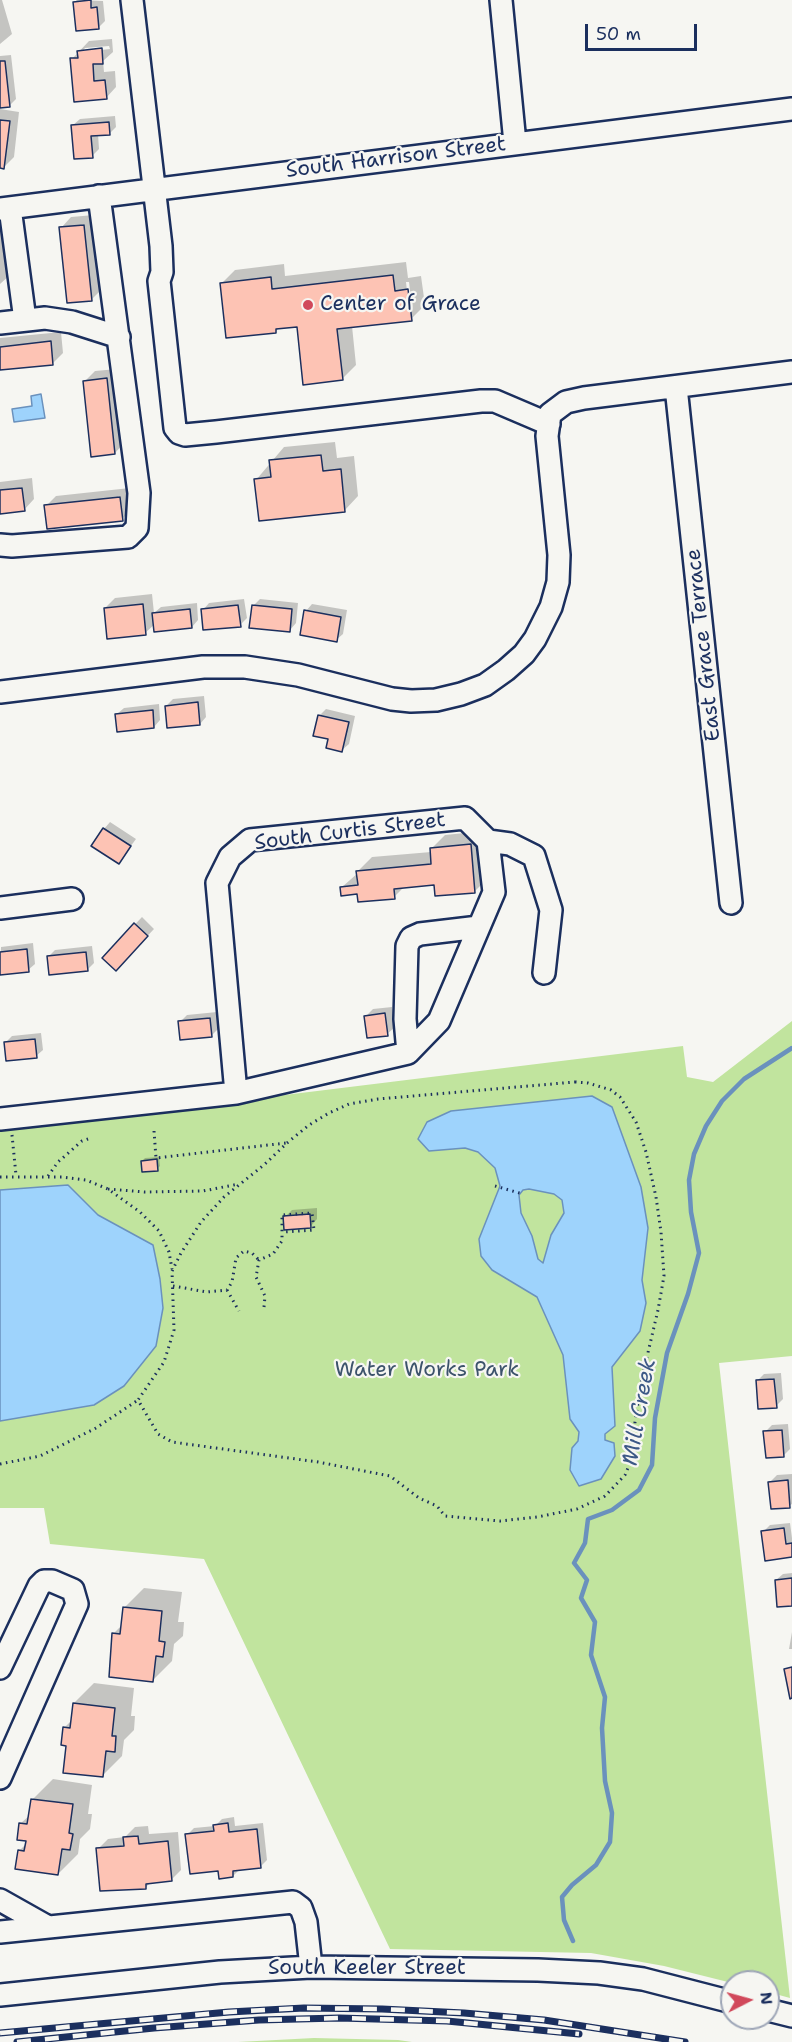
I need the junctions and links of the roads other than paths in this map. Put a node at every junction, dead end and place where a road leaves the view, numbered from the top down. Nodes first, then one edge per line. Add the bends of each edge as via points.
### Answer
1 (132, 0) edge
2 (501, 0) edge
3 (792, 109) edge
4 (515, 143) junction
5 (154, 188) junction
6 (99, 196) junction
7 (5, 208) edge
8 (25, 320) junction
9 (0, 323) edge
10 (119, 337) junction
11 (792, 372) edge
12 (676, 387) junction
13 (549, 424) junction
14 (0, 545) edge
15 (0, 692) edge
16 (488, 841) junction
17 (72, 899) dead end
18 (731, 903) dead end
19 (0, 908) edge
20 (479, 927) junction
21 (544, 973) dead end
22 (408, 1053) junction
23 (236, 1093) junction
24 (5, 1118) edge
25 (0, 1668) edge
26 (0, 1778) edge
27 (0, 1899) edge
28 (48, 1927) junction
29 (0, 1932) edge
30 (310, 1967) junction
31 (0, 1995) edge
32 (720, 1999) edge

1 - 5 street
2 - 4 street
3 - 4 street, South Harrison Street
4 - 5 street, South Harrison Street
5 - 6 street, South Harrison Street
5 - 13 street via 161,246 159,281 175,428 179,433 482,401 495,401
6 - 7 street, South Harrison Street
6 - 10 street
7 - 8 street
8 - 9 street
8 - 10 street via 72,322
10 - 14 street via 139,493 137,528 128,537
11 - 12 street
12 - 13 street via 566,402 550,414
12 - 18 street, East Grace Terrace
13 - 15 street via 560,555 558,582 535,639 524,654 485,684 444,698 411,701 298,675 245,667 203,667
16 - 20 street via 494,892
16 - 21 street via 510,844 534,856 551,910
16 - 23 street, South Curtis Street via 465,818 250,840 230,857 217,883
17 - 19 street
20 - 22 street via 439,1021
20 - 22 street via 420,933 406,946
22 - 23 street
23 - 24 street
25 - 26 street via 39,1586 52,1581 73,1590 77,1604
27 - 28 street
28 - 29 street
28 - 30 street via 293,1902 301,1908 306,1922
30 - 31 street, South Keeler Street via 220,1972
30 - 32 street, South Keeler Street via 599,1973 644,1979

